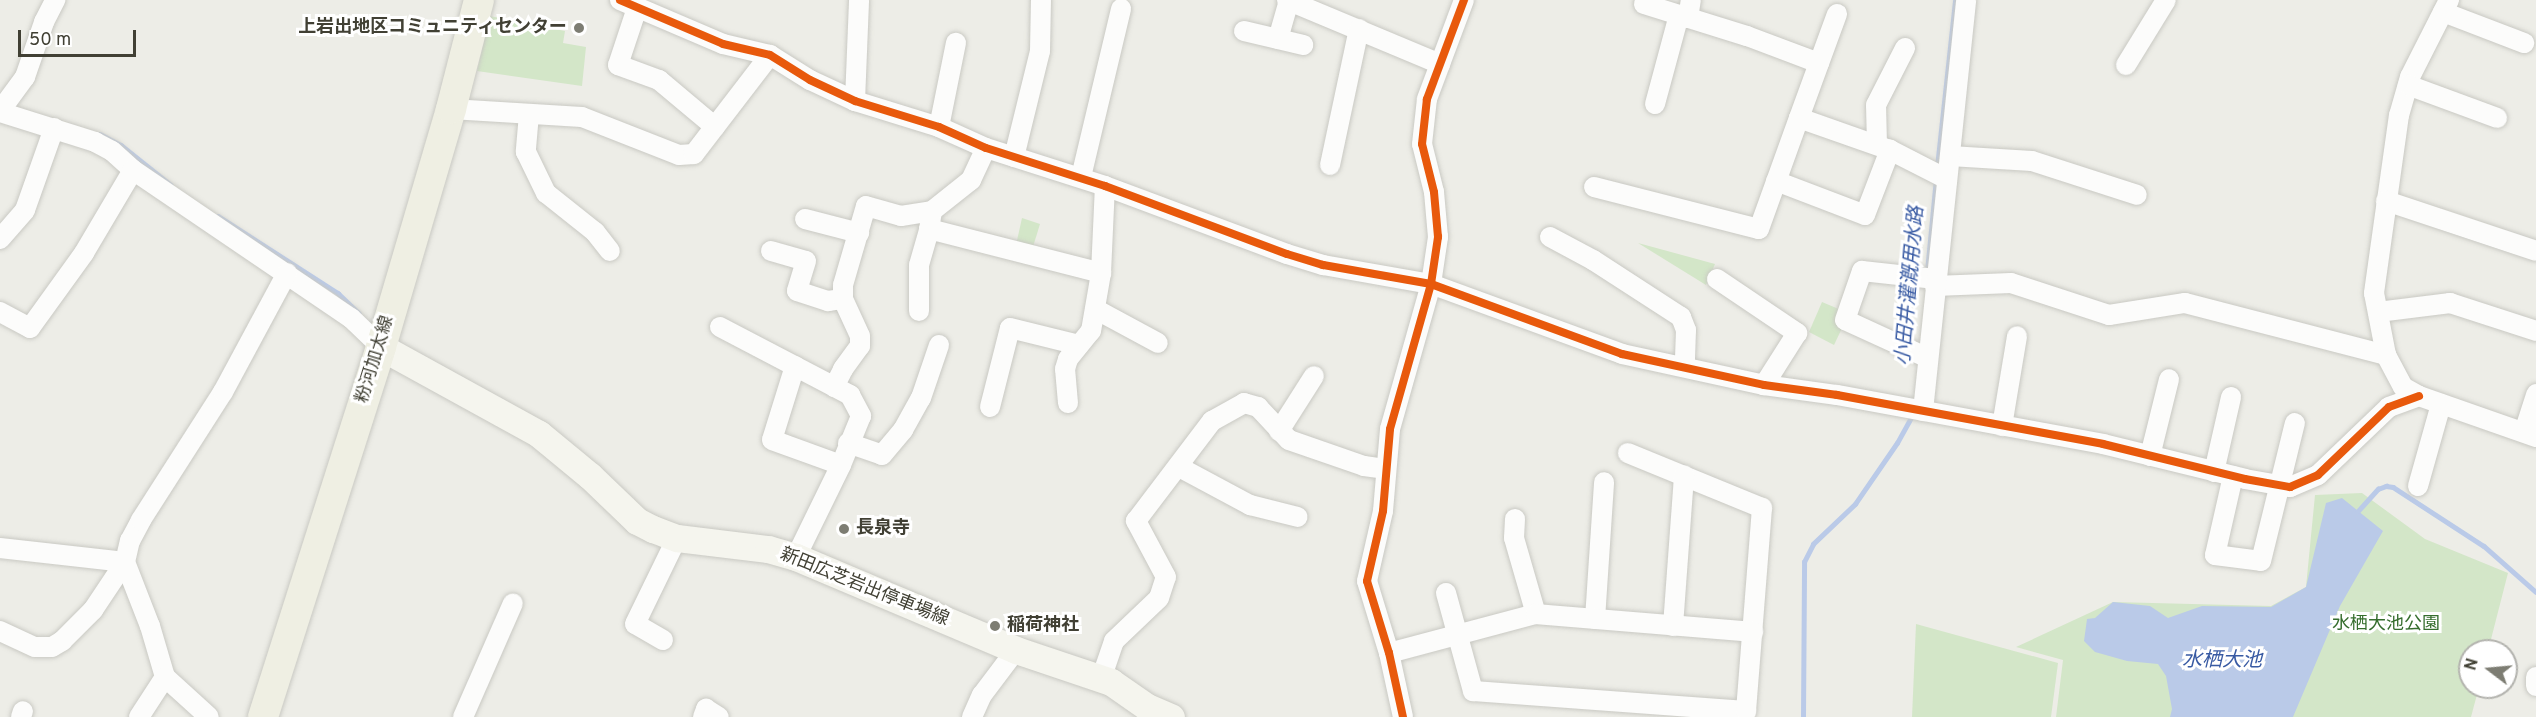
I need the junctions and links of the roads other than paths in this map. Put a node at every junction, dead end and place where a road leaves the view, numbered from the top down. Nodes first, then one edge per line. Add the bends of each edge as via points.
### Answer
1 (55, 0) edge
2 (479, 0) edge
3 (859, 0) edge
4 (1041, 0) edge
5 (1464, 0) edge
6 (1966, 0) edge
7 (2166, 0) edge
8 (1288, 1) edge
9 (629, 4) edge
10 (1644, 4) dead end
11 (2446, 6) edge
12 (1121, 9) dead end
13 (1686, 11) edge
14 (1837, 14) dead end
15 (1359, 29) junction
16 (1244, 31) dead end
17 (1278, 39) junction
18 (956, 43) dead end
19 (2524, 43) dead end
20 (1303, 45) dead end
21 (1905, 48) dead end
22 (770, 56) junction
23 (1819, 63) junction
24 (1440, 64) junction
25 (2126, 65) dead end
26 (2408, 85) junction
27 (855, 101) junction
28 (1655, 104) dead end
29 (451, 109) junction
30 (0, 111) edge
31 (529, 114) junction
32 (1799, 118) junction
33 (2497, 118) dead end
34 (715, 126) junction
35 (939, 127) junction
36 (54, 128) junction
37 (987, 148) junction
38 (1883, 148) junction
39 (1950, 156) junction
40 (1014, 157) junction
41 (1330, 165) dead end
42 (132, 170) junction
43 (1081, 177) junction
44 (1947, 179) junction
45 (1776, 182) junction
46 (1106, 186) junction
47 (1594, 187) dead end
48 (2137, 195) dead end
49 (2386, 201) junction
50 (805, 219) dead end
51 (930, 220) junction
52 (859, 233) junction
53 (1550, 237) dead end
54 (0, 239) edge
55 (609, 251) dead end
56 (771, 251) dead end
57 (2536, 251) edge
58 (287, 273) junction
59 (1101, 273) junction
60 (1717, 279) dead end
61 (1931, 280) junction
62 (1431, 284) junction
63 (843, 299) junction
64 (1096, 310) junction
65 (919, 311) dead end
66 (0, 312) edge
67 (2378, 312) junction
68 (720, 327) dead end
69 (2536, 331) edge
70 (2017, 336) dead end
71 (1158, 343) dead end
72 (939, 345) dead end
73 (1079, 345) junction
74 (381, 346) junction
75 (2386, 355) junction
76 (1924, 356) junction
77 (795, 366) junction
78 (1685, 367) junction
79 (1314, 376) dead end
80 (2169, 379) dead end
81 (1764, 386) junction
82 (834, 387) junction
83 (2536, 394) edge
84 (2419, 396) junction
85 (2231, 397) dead end
86 (1068, 403) dead end
87 (2441, 404) junction
88 (990, 407) dead end
89 (1915, 410) junction
90 (2295, 423) dead end
91 (2002, 426) junction
92 (1279, 431) junction
93 (2530, 434) edge
94 (848, 443) junction
95 (1628, 453) dead end
96 (2150, 456) junction
97 (841, 465) junction
98 (1179, 467) junction
99 (1385, 469) junction
100 (2224, 474) junction
101 (1684, 475) junction
102 (1604, 482) dead end
103 (2279, 485) junction
104 (2418, 486) dead end
105 (1298, 517) dead end
106 (1515, 519) dead end
107 (676, 538) junction
108 (0, 548) edge
109 (796, 557) junction
110 (125, 562) junction
111 (1446, 593) dead end
112 (513, 603) dead end
113 (1536, 614) junction
114 (1594, 619) junction
115 (1673, 626) junction
116 (0, 631) edge
117 (1753, 632) junction
118 (1457, 634) junction
119 (663, 640) dead end
120 (1017, 650) junction
121 (1389, 653) junction
122 (165, 677) junction
123 (2536, 677) edge
124 (1101, 679) junction
125 (2536, 686) edge
126 (139, 717) edge
127 (209, 717) edge
128 (264, 717) edge
129 (464, 717) edge
130 (703, 717) edge
131 (719, 717) edge
132 (972, 717) edge
133 (1171, 717) edge
134 (1403, 717) edge

1 - 30 street via 25,77
2 - 29 main road, 粉河加太線
3 - 27 street
4 - 40 street via 1040,51
5 - 24 street
6 - 39 street
7 - 25 street
8 - 15 street
8 - 17 street
9 - 22 street via 723,44
9 - 34 street via 618,65 659,80
10 - 13 street
11 - 19 street
11 - 26 street
12 - 43 street
13 - 23 street
13 - 28 street
14 - 23 street
15 - 24 street
15 - 41 street
16 - 17 street
17 - 20 street
18 - 35 street
21 - 38 street via 1876,105
22 - 27 street
22 - 34 street
23 - 32 street
24 - 62 street via 1427,99 1422,144 1434,192 1438,237
26 - 33 street
26 - 49 street via 2399,115
27 - 35 street
29 - 31 street
29 - 74 main road, 粉河加太線
30 - 36 street
31 - 34 street via 582,117 679,155 694,154
31 - 55 street via 526,152 546,193 595,232
32 - 38 street
32 - 45 street
35 - 37 street
36 - 42 street via 112,151
36 - 54 street via 25,210
37 - 40 street
37 - 51 street via 971,180
38 - 44 street
38 - 45 street via 1865,215
39 - 44 street
39 - 48 street via 2032,161
40 - 43 street
42 - 58 street
42 - 66 street via 84,253 30,328
43 - 46 street
44 - 61 street
45 - 47 street via 1759,229
46 - 59 street
46 - 62 street via 1323,265
49 - 57 street
49 - 67 street via 2374,293
50 - 52 street
51 - 52 street via 866,206
51 - 59 street
51 - 65 street via 919,265
52 - 63 street via 843,285
53 - 78 street via 1681,317 1686,330
56 - 63 street via 806,261 797,291 828,301
58 - 74 street via 351,318
58 - 110 street via 223,392 141,520
59 - 64 street
60 - 81 street via 1797,333
61 - 75 street via 2011,283 2109,315 2185,303
61 - 76 street
61 - 76 street via 1862,271 1845,320
62 - 78 street via 1622,354
62 - 99 street via 1390,429
63 - 82 street via 860,336 860,346
64 - 71 street
64 - 73 street via 1091,331
67 - 69 street via 2450,303
67 - 75 street
68 - 77 street
70 - 91 street
72 - 94 street via 921,398 903,430 882,455
73 - 86 street via 1065,369
73 - 88 street via 1010,328
74 - 107 main road, 新田広芝岩出停車場線 via 539,434 637,521
74 - 128 main road, 粉河加太線
75 - 84 street via 2403,387
76 - 89 street
77 - 82 street
77 - 97 street via 772,440
78 - 81 street
79 - 92 street
80 - 96 street
81 - 89 street
82 - 94 street via 850,395 861,416
83 - 93 street
84 - 87 street
84 - 103 street via 2389,407 2318,475 2290,488
85 - 100 street
87 - 93 street
87 - 104 street
89 - 91 street
90 - 103 street
91 - 96 street
92 - 98 street via 1258,407 1244,403 1212,421
92 - 99 street via 1302,445
94 - 97 street
95 - 101 street
96 - 100 street
97 - 109 street
98 - 105 street via 1250,505
98 - 124 street via 1136,521 1166,577 1159,598 1114,641
99 - 121 street via 1383,511 1367,581
100 - 103 street
100 - 103 street via 2215,555 2261,561
101 - 115 street
101 - 117 street via 1762,508
102 - 114 street
106 - 113 street via 1514,538
107 - 109 main road, 新田広芝岩出停車場線 via 768,549
107 - 119 street via 635,624
108 - 110 street
109 - 120 main road, 新田広芝岩出停車場線
110 - 116 street via 93,610 62,642 52,647 35,647
110 - 122 street
111 - 118 street
112 - 129 street
113 - 114 street
113 - 118 street
114 - 115 street
115 - 117 street
117 - 118 street via 1746,711 1473,691
118 - 121 street
120 - 124 main road, 新田広芝岩出停車場線
120 - 132 street via 982,695
121 - 134 street
122 - 126 street
122 - 127 street
123 - 125 street
124 - 133 main road, 新田広芝岩出停車場線
130 - 131 street via 706,709

